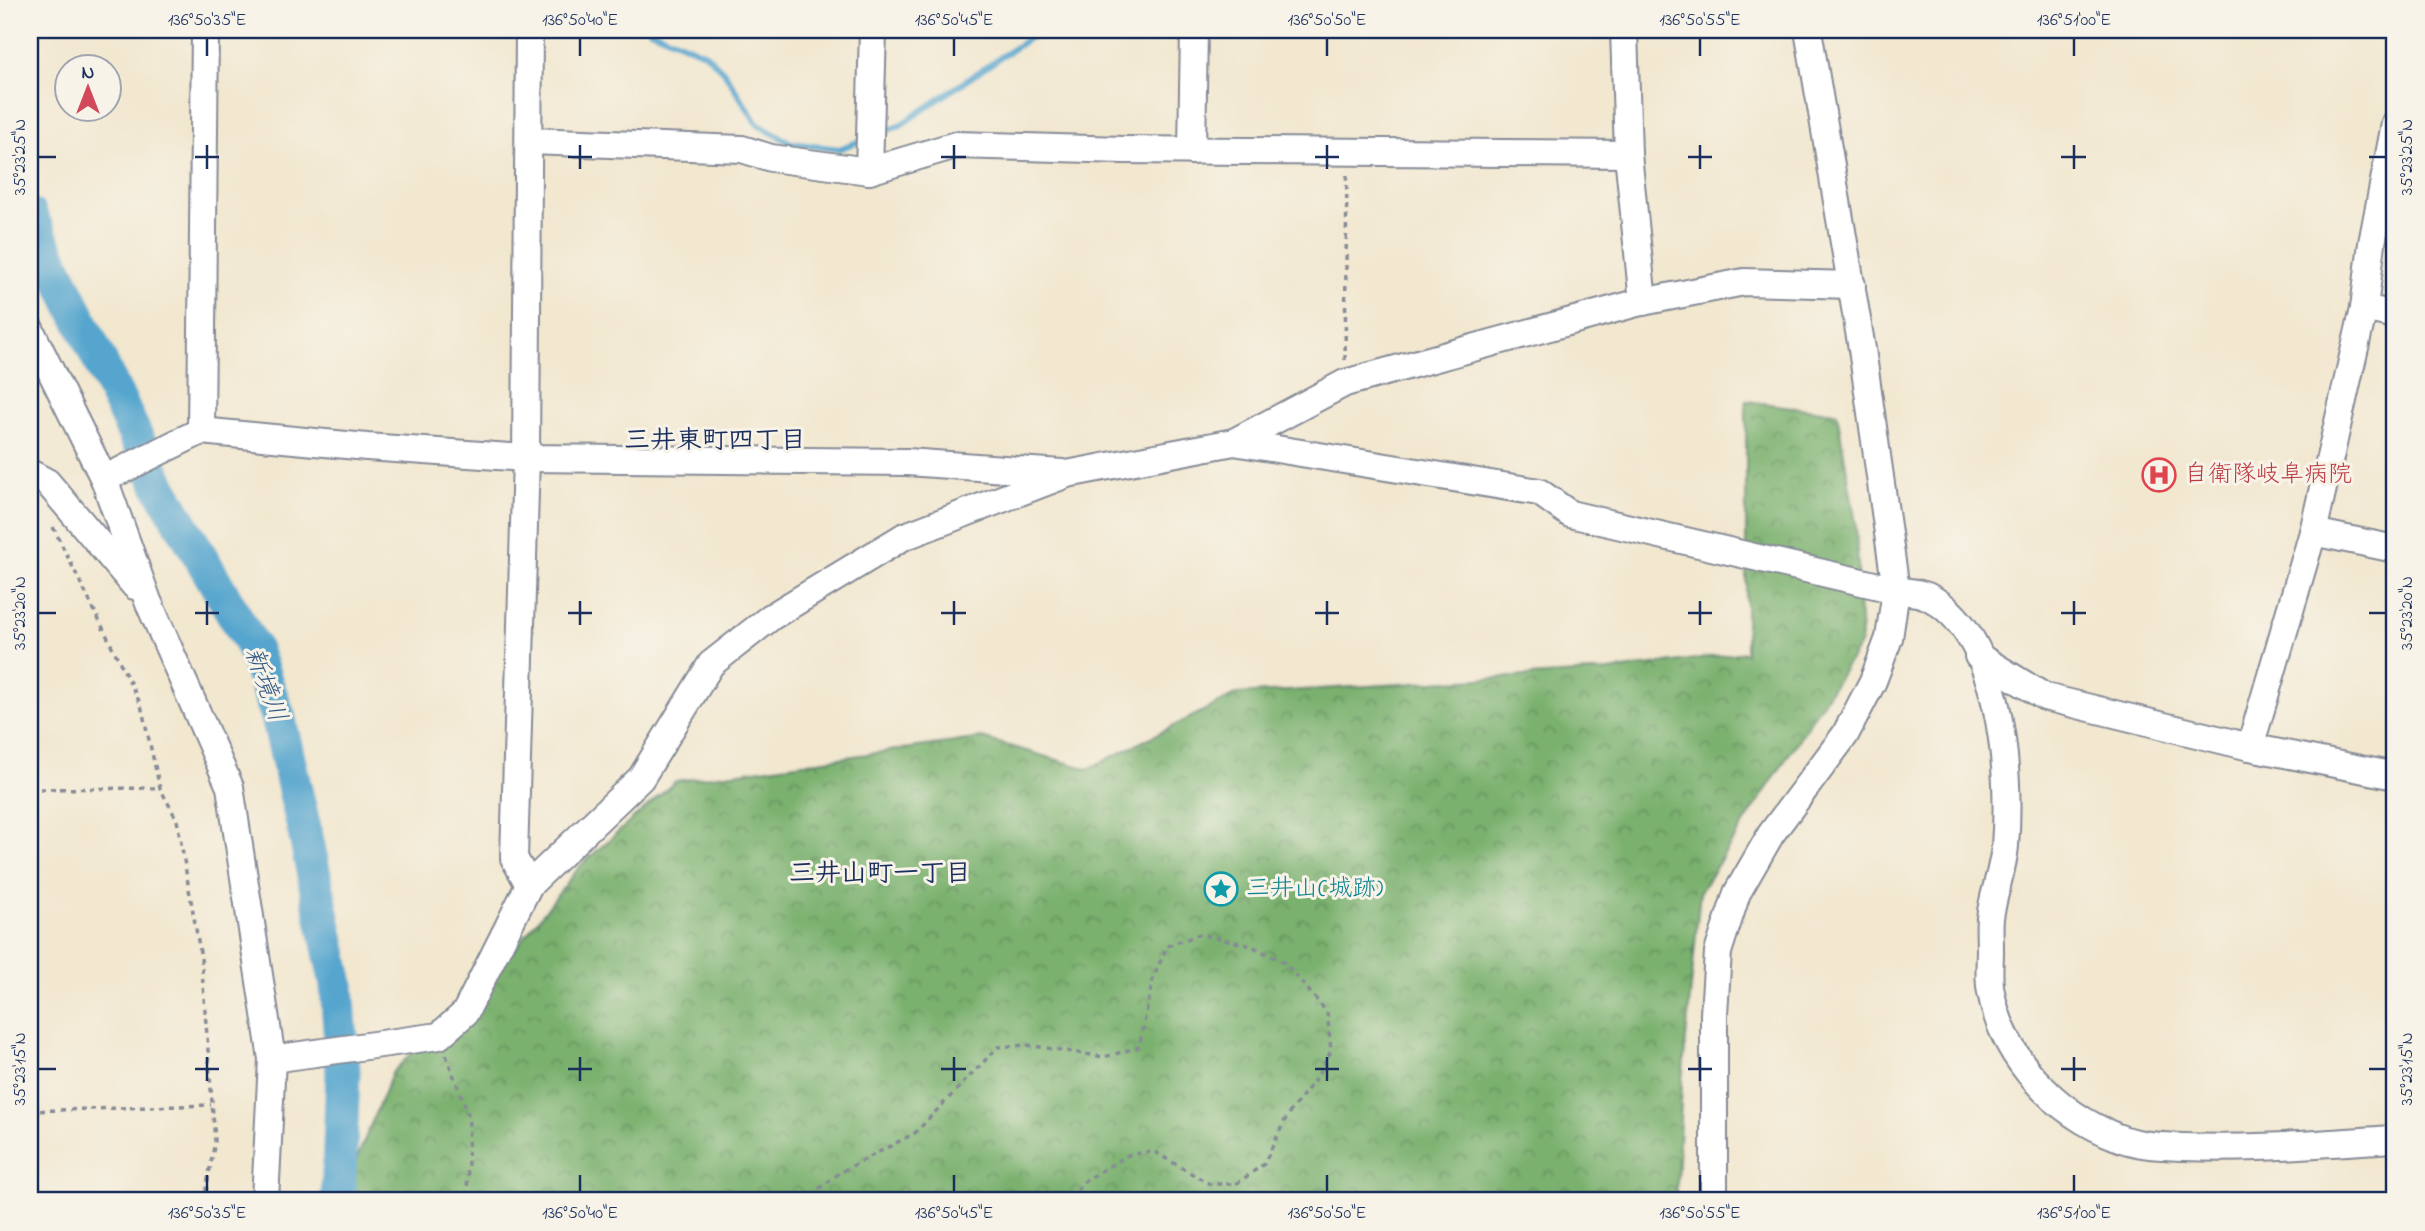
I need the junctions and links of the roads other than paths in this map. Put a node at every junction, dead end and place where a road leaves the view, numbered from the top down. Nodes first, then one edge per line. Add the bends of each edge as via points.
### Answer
1 (205, 30) edge
2 (529, 30) edge
3 (873, 30) edge
4 (1194, 30) edge
5 (1623, 30) edge
6 (1808, 30) edge
7 (2395, 124) edge
8 (530, 141) junction
9 (1192, 151) junction
10 (1628, 154) junction
11 (869, 171) junction
12 (1852, 285) junction
13 (1643, 302) junction
14 (2364, 309) junction
15 (2395, 315) edge
16 (30, 329) edge
17 (196, 433) junction
18 (1234, 442) junction
19 (526, 458) junction
20 (30, 473) edge
21 (1067, 474) junction
22 (109, 476) junction
23 (2313, 532) junction
24 (2395, 549) edge
25 (1896, 590) junction
26 (148, 601) junction
27 (1978, 656) junction
28 (2250, 747) junction
29 (2395, 776) edge
30 (529, 885) junction
31 (281, 1058) junction
32 (2395, 1139) edge
33 (265, 1201) edge
34 (1714, 1201) edge

1 - 17 street
2 - 8 street
3 - 11 street
4 - 9 street
5 - 10 street
6 - 12 street
7 - 14 street
8 - 11 street via 742,149 771,158
8 - 19 street
9 - 10 street
9 - 11 street via 956,145
10 - 13 street
12 - 13 street via 1744,282
12 - 25 street
13 - 18 street via 1345,383
14 - 15 street
14 - 23 street
16 - 22 street
17 - 19 street
17 - 22 street
18 - 21 street
18 - 25 street via 1539,492 1570,514
19 - 21 street via 907,462
19 - 30 street via 514,858
20 - 26 street via 47,482
21 - 30 street via 903,537 771,617 711,664 641,778
22 - 26 street
23 - 24 street
23 - 28 street
25 - 27 street via 1925,595 1947,609 1973,642
25 - 34 street via 1889,638 1873,681 1845,735 1771,834 1737,893 1718,951
26 - 31 street via 230,787
27 - 28 street via 2045,697
27 - 32 street via 1995,700 2007,774 2005,848 1990,920 1990,990 1997,1019 2016,1056 2042,1089 2081,1119 2117,1138 2147,1145 2223,1149
28 - 29 street
30 - 31 street via 464,1013 439,1036
31 - 33 street

